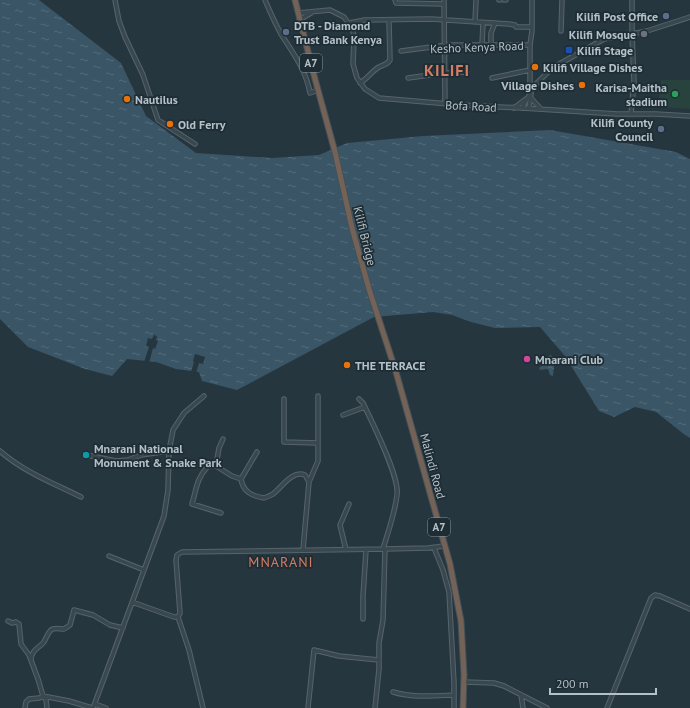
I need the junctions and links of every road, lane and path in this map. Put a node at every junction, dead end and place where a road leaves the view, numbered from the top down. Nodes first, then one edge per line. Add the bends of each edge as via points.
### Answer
1 (115, 0) edge
2 (265, 0) edge
3 (295, 0) edge
4 (395, 0) edge
5 (476, 0) edge
6 (532, 0) edge
7 (562, 0) edge
8 (632, 0) edge
9 (444, 2) edge
10 (314, 12) junction
11 (298, 13) junction
12 (690, 17) edge
13 (299, 20) junction
14 (443, 20) junction
15 (388, 21) junction
16 (475, 22) junction
17 (483, 22) junction
18 (349, 23) junction
19 (495, 23) junction
20 (532, 27) junction
21 (561, 31) dead end
22 (632, 34) junction
23 (482, 45) junction
24 (491, 45) junction
25 (530, 45) junction
26 (444, 46) junction
27 (401, 50) dead end
28 (530, 70) junction
29 (466, 72) dead end
30 (445, 73) junction
31 (408, 78) dead end
32 (492, 78) dead end
33 (360, 84) junction
34 (318, 90) junction
35 (530, 94) junction
36 (445, 104) junction
37 (514, 108) junction
38 (522, 108) junction
39 (529, 108) junction
40 (541, 109) junction
41 (631, 114) junction
42 (690, 116) edge
43 (195, 144) dead end
44 (389, 349) joint
45 (204, 396) dead end
46 (318, 396) dead end
47 (284, 399) dead end
48 (359, 399) dead end
49 (365, 407) junction
50 (343, 415) dead end
51 (223, 439) dead end
52 (318, 443) junction
53 (0, 451) edge
54 (169, 451) junction
55 (257, 452) dead end
56 (87, 455) dead end
57 (216, 466) junction
58 (241, 479) junction
59 (310, 482) junction
60 (81, 497) dead end
61 (350, 504) dead end
62 (221, 513) dead end
63 (444, 546) junction
64 (434, 548) junction
65 (384, 549) junction
66 (303, 550) junction
67 (346, 550) junction
68 (366, 550) junction
69 (109, 556) dead end
70 (144, 570) junction
71 (132, 602) junction
72 (690, 608) edge
73 (178, 616) junction
74 (362, 619) dead end
75 (8, 621) dead end
76 (123, 628) junction
77 (31, 660) junction
78 (379, 660) junction
79 (464, 682) junction
80 (393, 692) dead end
81 (454, 695) junction
82 (521, 695) junction
83 (44, 696) junction
84 (93, 707) edge
85 (25, 708) edge
86 (47, 708) edge
87 (106, 708) edge
88 (203, 708) edge
89 (308, 708) edge
90 (375, 708) edge
91 (454, 708) edge
92 (463, 708) edge
93 (523, 708) edge
94 (546, 708) edge
95 (607, 708) edge

1 - 43 street via 119,21 143,75 158,120
2 - 34 street via 304,73 310,93
3 - 11 highway, A7
4 - 9 street via 396,3 404,4
5 - 16 street
6 - 20 street
7 - 21 street
8 - 22 street
9 - 14 street
10 - 11 street
10 - 13 street
10 - 18 street via 336,12
11 - 13 highway, A7
12 - 22 street
13 - 34 highway, A7
14 - 15 street
14 - 16 street
14 - 26 street
15 - 18 street via 365,20
15 - 33 street via 391,58
16 - 17 street
17 - 19 street
17 - 23 street
18 - 33 street via 354,34 354,69
19 - 20 street
19 - 24 street via 491,33
20 - 25 street
22 - 35 street via 604,39 554,67
22 - 41 street via 634,81
23 - 24 street, Kesho Kenya Road
23 - 26 street, Kesho Kenya Road
24 - 25 street, Kesho Kenya Road
25 - 28 street
26 - 27 street, Kesho Kenya Road
26 - 30 street
28 - 32 street
28 - 35 street
29 - 30 street
30 - 31 street
30 - 36 street
33 - 36 street, Bofa Road via 380,98
34 - 44 highway, Kilifi Bridge / A7 via 336,152 352,228
35 - 37 street
35 - 38 street
35 - 39 street
35 - 40 street
36 - 37 street, Bofa Road
37 - 38 street, Bofa Road
38 - 39 street, Bofa Road
39 - 40 street, Bofa Road
40 - 41 street, Bofa Road
41 - 42 street, Bofa Road
44 - 63 highway, Malindi Road / A7
45 - 54 street via 190,407 177,423
46 - 52 street
47 - 52 street via 284,442
48 - 49 street
49 - 50 street
49 - 65 street via 395,478 397,494
51 - 57 street
52 - 59 street via 318,461
53 - 60 street via 30,473
54 - 56 street via 116,461
54 - 70 street via 164,516
55 - 58 street
57 - 58 street
57 - 62 street via 208,466 201,474 192,504
58 - 59 street via 249,494 264,498 298,474 305,476
59 - 66 street
61 - 67 street via 340,525
63 - 64 street
63 - 79 highway, Malindi Road / A7 via 462,621
64 - 65 street
64 - 81 street via 449,592
65 - 68 street
65 - 78 street via 383,620
66 - 67 street
66 - 73 street via 178,553
67 - 68 street
68 - 74 street
69 - 70 street
70 - 71 street
71 - 73 street via 170,616
71 - 76 street
72 - 95 street via 660,596 655,595 652,598
73 - 88 street
75 - 77 street via 19,624 21,644
76 - 77 street via 74,610 70,625 64,629 51,630 43,643 35,648
76 - 84 street
77 - 83 street
78 - 89 street via 339,656 314,650
78 - 90 street
79 - 82 street via 494,683
79 - 92 highway, Malindi Road / A7
80 - 81 street via 427,697
81 - 91 street
82 - 93 street
82 - 94 street
83 - 84 street
83 - 85 street via 29,699
83 - 86 street
84 - 87 street

